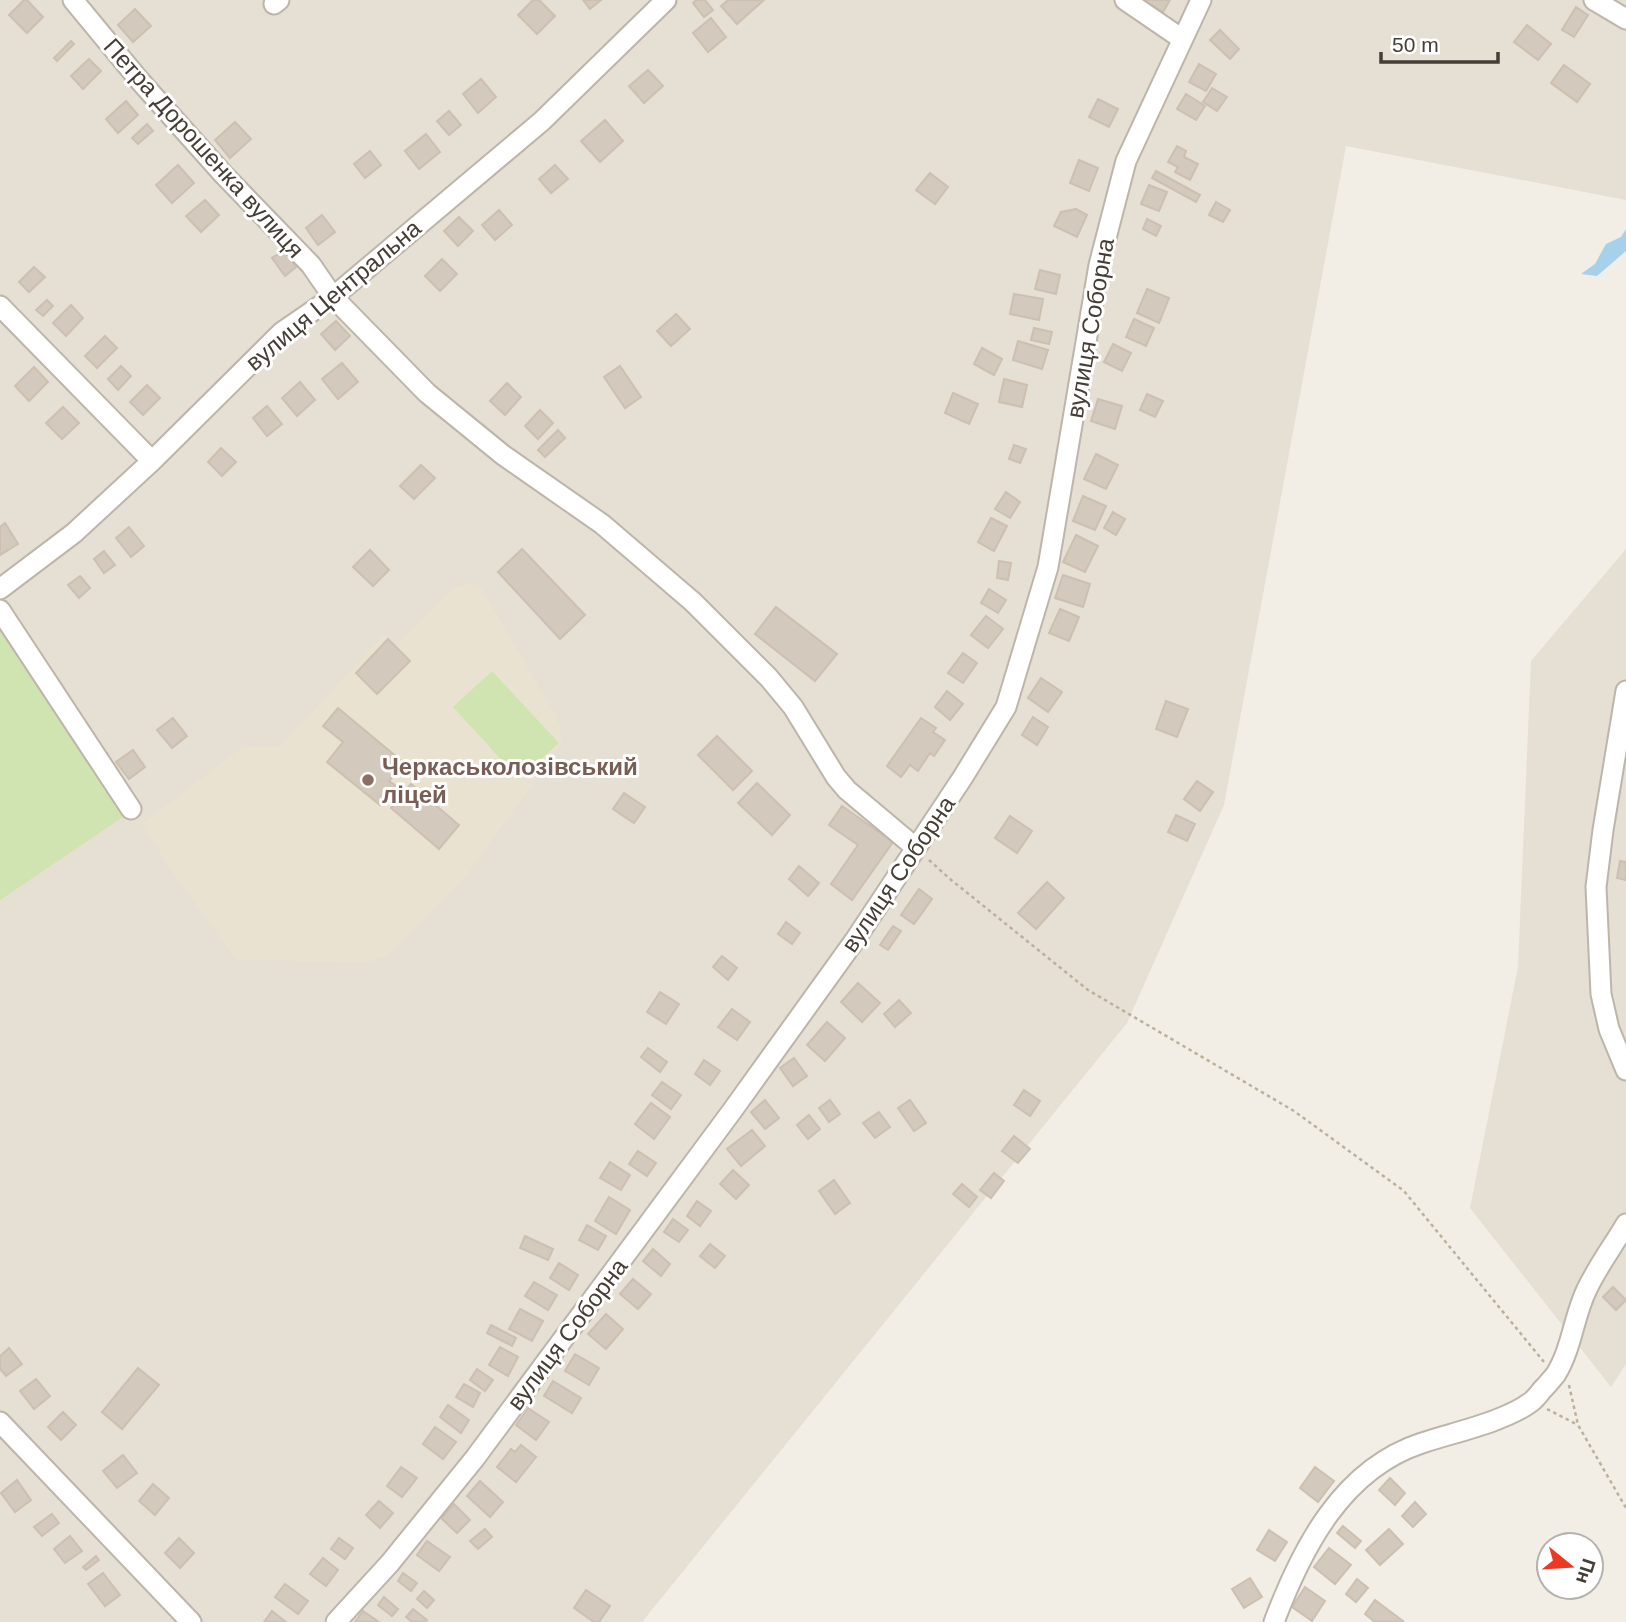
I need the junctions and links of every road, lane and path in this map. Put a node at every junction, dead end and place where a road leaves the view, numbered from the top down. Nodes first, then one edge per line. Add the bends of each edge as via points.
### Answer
1 (73, 0) edge
2 (666, 0) edge
3 (1125, 0) edge
4 (1201, 0) edge
5 (1594, 0) edge
6 (1626, 19) edge
7 (1182, 40) junction
8 (333, 297) junction
9 (0, 306) edge
10 (152, 461) junction
11 (0, 589) edge
12 (0, 610) edge
13 (1626, 691) edge
14 (131, 809) dead end
15 (916, 849) junction
16 (1626, 1070) edge
17 (1626, 1224) edge
18 (1562, 1380) junction
19 (1532, 1401) junction
20 (0, 1422) edge
21 (1578, 1425) junction
22 (1626, 1508) edge
23 (191, 1622) edge
24 (336, 1622) edge
25 (1274, 1622) edge

1 - 8 street, Петра Дорошенка вулиця via 223,174 311,265
2 - 8 street, вулиця Центральна via 542,121
3 - 7 street
4 - 7 street, вулиця Соборна
5 - 6 street
7 - 15 street, вулиця Соборна via 1126,161 1112,211 1048,567 1006,706
8 - 10 street, вулиця Центральна via 282,332
8 - 15 street, Петра Дорошенка вулиця via 427,393 503,454 603,524 693,602 793,707 847,790
9 - 10 street
10 - 11 street, вулиця Центральна via 74,533
12 - 14 street
13 - 16 street via 1596,887 1601,994
15 - 18 path via 1088,990 1294,1111 1404,1191
15 - 24 street, вулиця Соборна via 740,1100 475,1458
17 - 18 street via 1577,1312 1563,1358
18 - 19 street
18 - 21 path
19 - 21 path
19 - 25 street via 1503,1417 1393,1454 1373,1467 1348,1490 1312,1540
20 - 23 street
21 - 22 path

